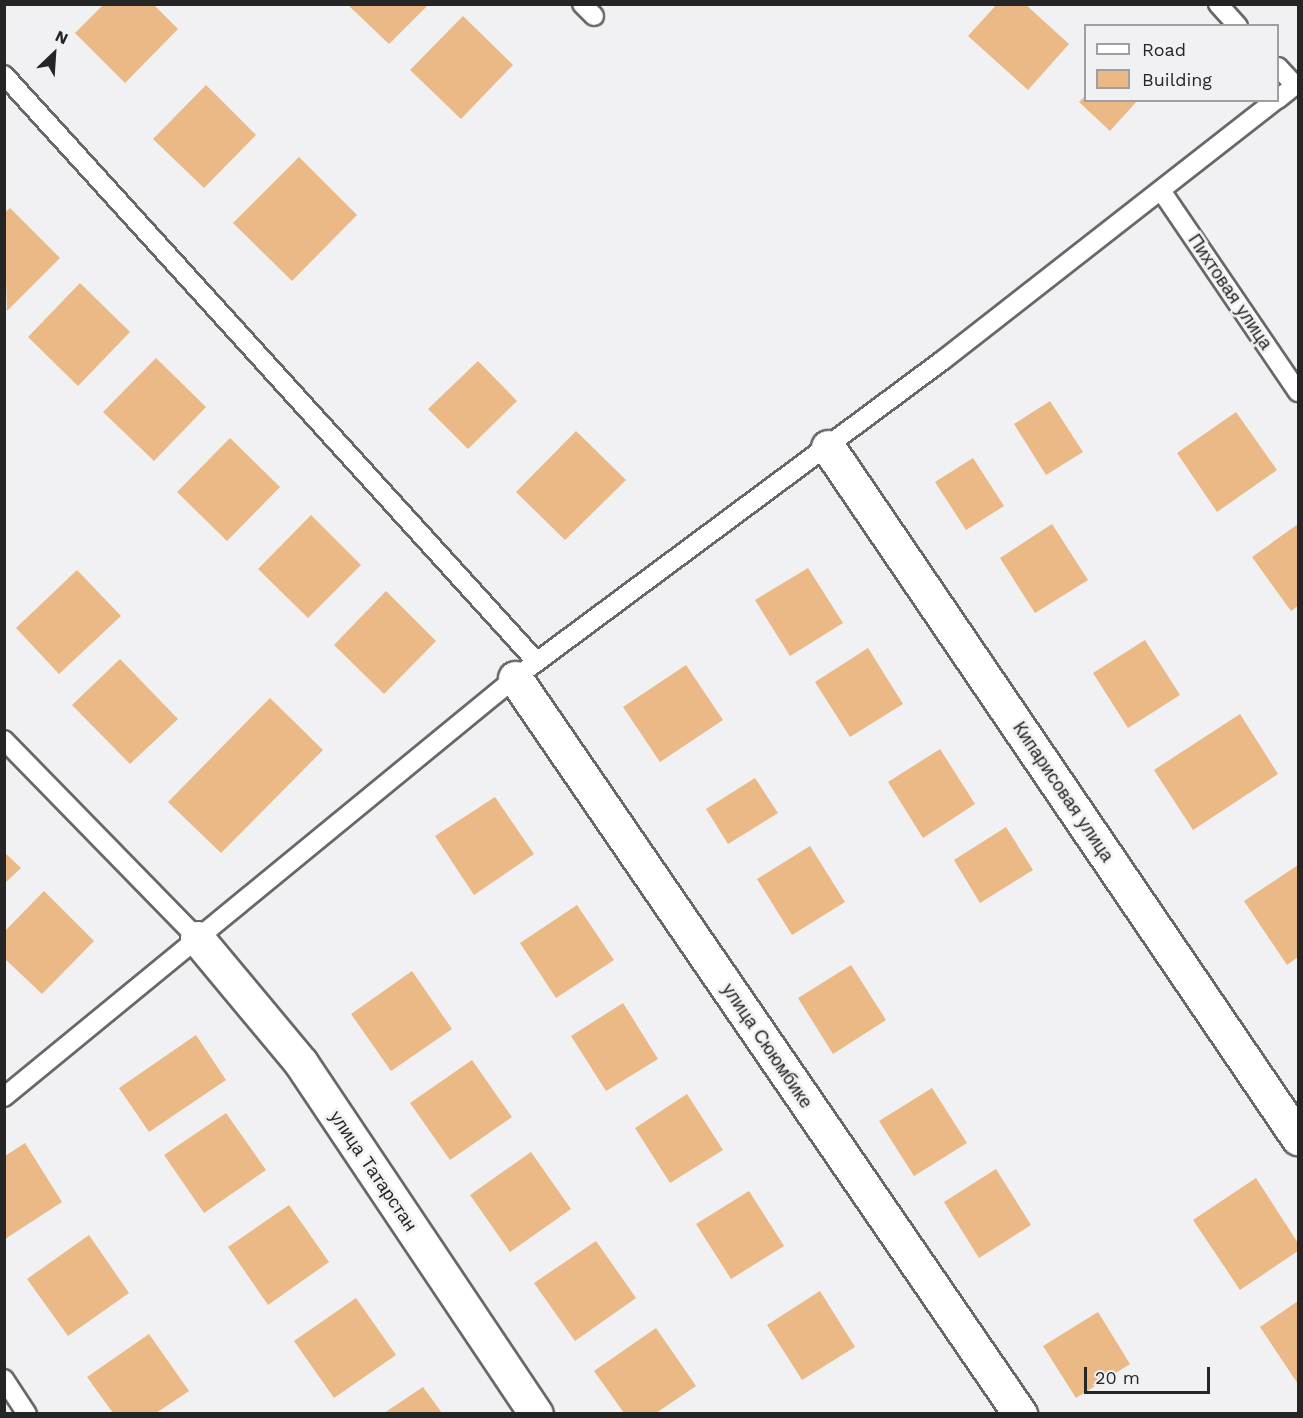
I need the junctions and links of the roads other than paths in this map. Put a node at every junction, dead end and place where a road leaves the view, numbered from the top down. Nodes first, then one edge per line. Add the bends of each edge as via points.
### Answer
1 (1218, 4) edge
2 (1236, 24) edge
3 (1279, 68) edge
4 (4, 75) edge
5 (1297, 84) edge
6 (1279, 98) edge
7 (1274, 102) edge
8 (1162, 192) junction
9 (1299, 392) edge
10 (828, 447) junction
11 (526, 669) junction
12 (4, 740) edge
13 (197, 938) junction
14 (4, 1097) edge
15 (1299, 1138) edge
16 (4, 1379) edge
17 (27, 1413) edge
18 (537, 1413) edge
19 (1020, 1413) edge

1 - 2 lane
3 - 5 lane
4 - 11 lane
5 - 6 lane
7 - 8 lane
8 - 9 lane, Пихтовая улица
8 - 10 lane
10 - 11 lane
10 - 15 street, Кипарисовая улица
11 - 13 lane
11 - 19 street, улица Сююмбике
12 - 13 lane
13 - 14 lane
13 - 18 street, улица Татарстан via 301,1063
16 - 17 lane

